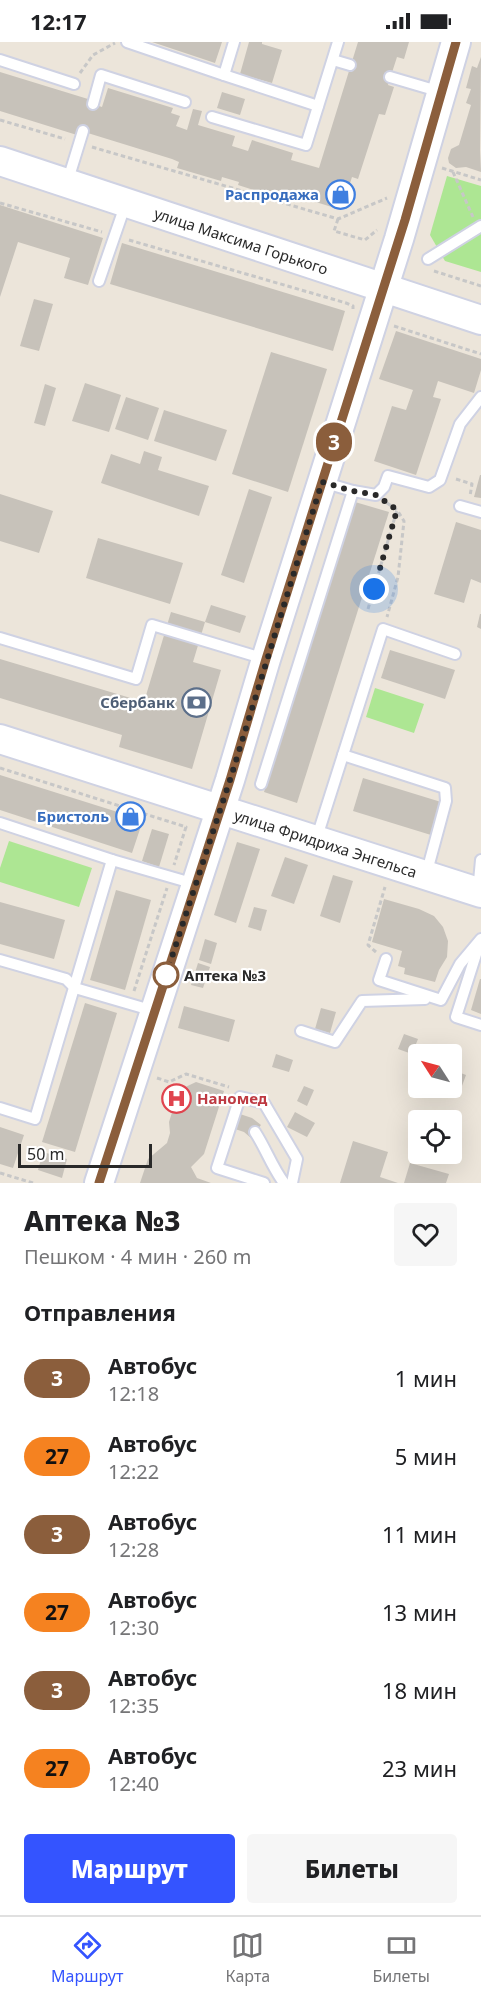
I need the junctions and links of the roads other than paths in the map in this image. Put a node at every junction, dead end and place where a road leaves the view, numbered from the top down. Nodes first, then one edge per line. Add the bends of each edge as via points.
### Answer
1 (127, 42) edge
2 (234, 42) edge
3 (338, 42) edge
4 (456, 42) edge
5 (0, 60) edge
6 (333, 60) junction
7 (350, 65) dead end
8 (224, 75) junction
9 (390, 77) dead end
10 (74, 84) road end
11 (441, 92) junction
12 (185, 102) dead end
13 (93, 104) dead end
14 (318, 106) junction
15 (212, 117) dead end
16 (83, 131) dead end
17 (0, 161) edge
18 (67, 183) junction
19 (126, 202) junction
20 (480, 226) edge
21 (428, 259) dead end
22 (99, 281) dead end
23 (383, 287) junction
24 (481, 320) edge
25 (481, 397) edge
26 (322, 482) junction
27 (353, 491) junction
28 (464, 507) road end
29 (481, 512) edge
30 (0, 638) edge
31 (455, 654) dead end
32 (266, 659) junction
33 (0, 739) edge
34 (343, 755) junction
35 (261, 784) dead end
36 (220, 809) junction
37 (0, 823) edge
38 (316, 840) junction
39 (112, 860) junction
40 (481, 860) edge
41 (426, 875) junction
42 (183, 880) junction
43 (480, 892) edge
44 (481, 939) edge
45 (386, 959) road end
46 (0, 960) edge
47 (75, 988) junction
48 (431, 999) junction
49 (153, 1011) junction
50 (481, 1025) edge
51 (301, 1031) dead end
52 (0, 1108) edge
53 (255, 1132) dead end
54 (99, 1183) edge
55 (264, 1183) edge
56 (284, 1183) edge
57 (292, 1183) edge

1 - 8 lane
2 - 8 lane
3 - 6 lane
4 - 11 main road
5 - 10 lane
6 - 7 lane
6 - 14 lane
8 - 14 lane
9 - 11 lane
11 - 23 main road
12 - 13 lane via 101,75
14 - 15 lane via 306,145
16 - 18 lane
17 - 18 main road, улица Максима Горького
18 - 19 main road, улица Максима Горького
19 - 22 lane
19 - 23 main road, улица Максима Горького
20 - 21 lane
23 - 24 main road, улица Максима Горького
23 - 26 main road
25 - 27 lane via 460,424 440,480 429,487 388,476 376,495
26 - 27 lane
26 - 32 main road
27 - 35 lane
28 - 29 lane
30 - 32 lane via 136,679 152,625
31 - 34 lane via 383,629
32 - 36 main road
33 - 36 main road, улица Фридриха Энгельса
34 - 38 lane
34 - 41 lane via 445,788 446,801
36 - 38 main road, улица Фридриха Энгельса
36 - 42 main road
37 - 39 lane
38 - 41 main road, улица Фридриха Энгельса
39 - 42 lane
39 - 47 lane
40 - 43 lane
41 - 43 main road, улица Фридриха Энгельса
42 - 49 main road
44 - 48 lane via 460,964 441,1000
44 - 50 lane via 456,1017
45 - 48 lane via 379,980
46 - 47 lane via 66,979
47 - 49 lane
47 - 52 lane via 35,1119
48 - 51 lane via 362,1001 335,1042
49 - 54 main road
53 - 56 lane
55 - 57 lane via 217,1168 240,1096 264,1103 282,1131 297,1159

